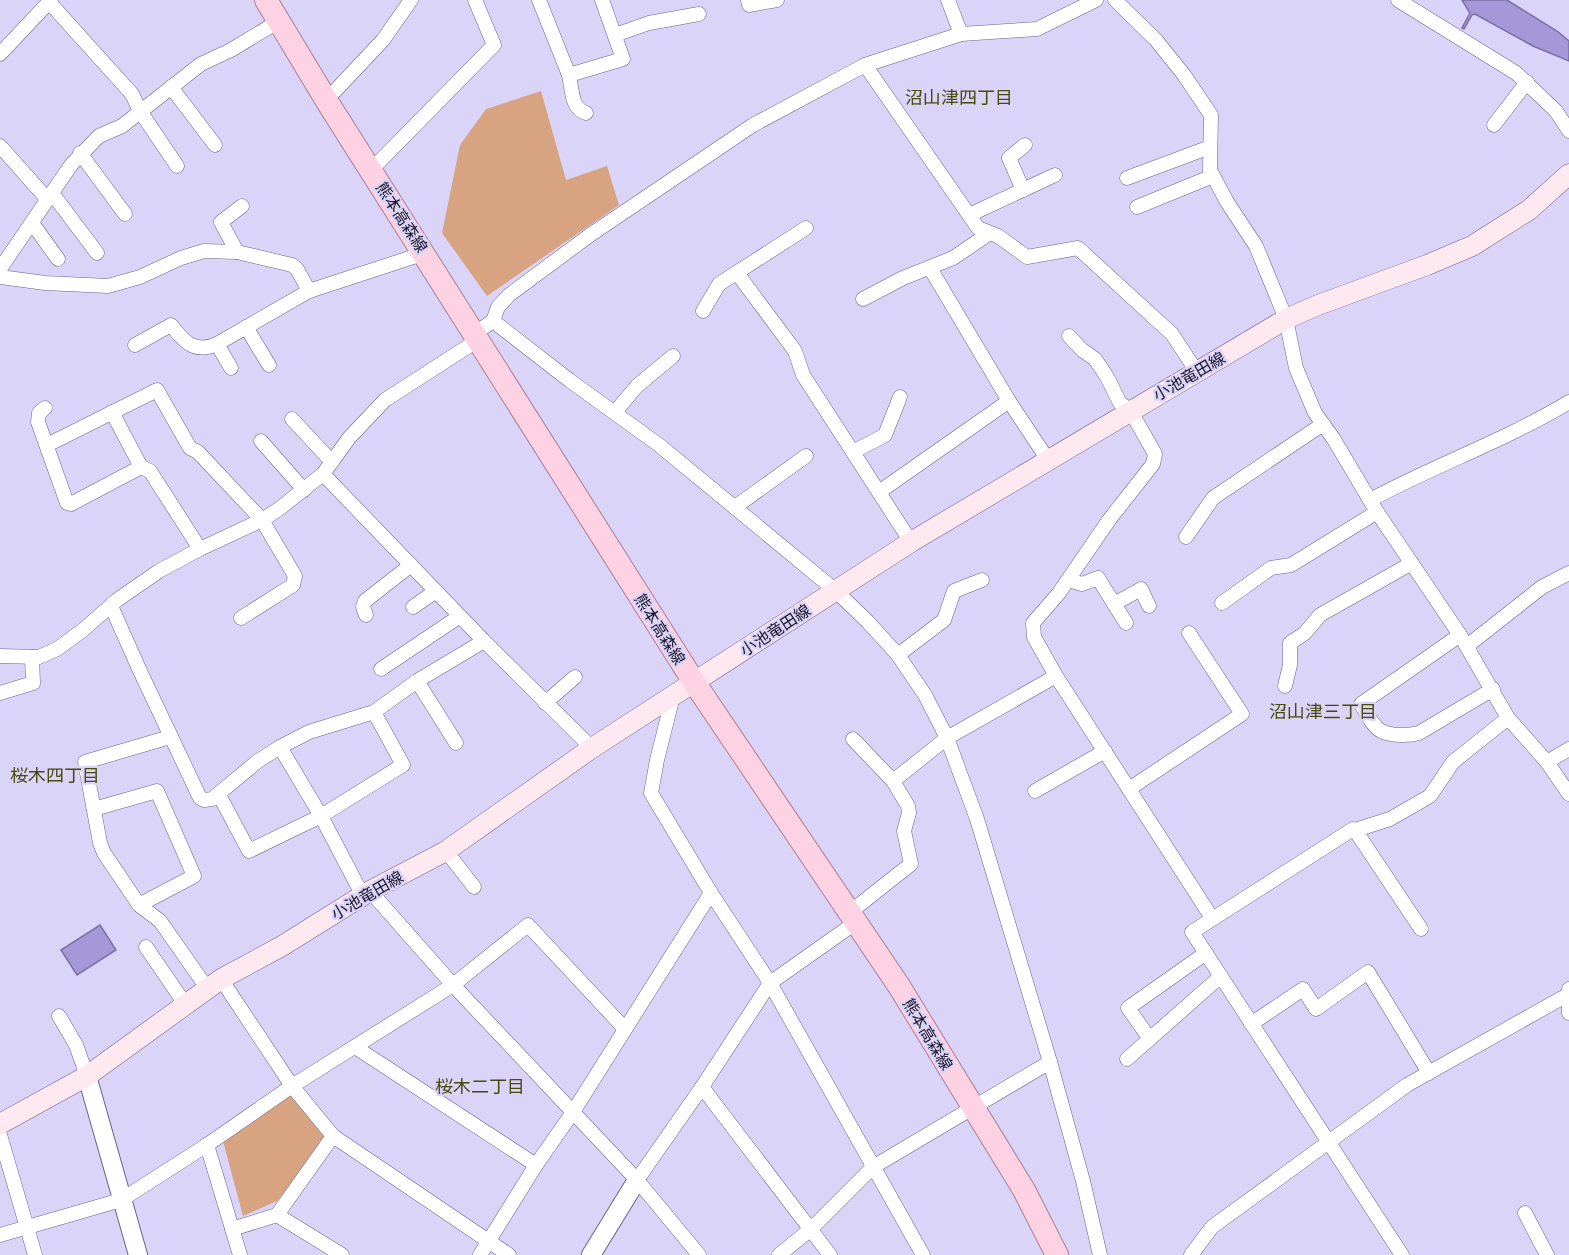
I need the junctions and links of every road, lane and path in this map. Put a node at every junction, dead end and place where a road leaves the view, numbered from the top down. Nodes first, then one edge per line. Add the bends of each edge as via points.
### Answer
1 (266, 0) edge
2 (411, 0) edge
3 (476, 0) edge
4 (539, 0) edge
5 (602, 0) edge
6 (748, 0) edge
7 (777, 0) edge
8 (948, 0) edge
9 (1096, 0) edge
10 (1115, 0) edge
11 (1398, 0) edge
12 (50, 1) edge
13 (699, 14) dead end
14 (279, 21) junction
15 (961, 34) junction
16 (615, 35) junction
17 (0, 54) edge
18 (865, 65) junction
19 (569, 75) junction
20 (1527, 82) junction
21 (171, 87) junction
22 (335, 91) dead end
23 (140, 111) junction
24 (585, 113) dead end
25 (1494, 125) dead end
26 (1569, 131) edge
27 (215, 145) dead end
28 (1025, 145) dead end
29 (0, 146) edge
30 (1210, 147) junction
31 (80, 153) junction
32 (376, 164) dead end
33 (177, 166) dead end
34 (1569, 174) edge
35 (1055, 176) dead end
36 (1213, 176) junction
37 (1127, 177) dead end
38 (1023, 190) junction
39 (50, 196) junction
40 (242, 207) dead end
41 (1137, 207) dead end
42 (125, 214) dead end
43 (969, 215) junction
44 (32, 224) junction
45 (806, 228) dead end
46 (990, 233) junction
47 (237, 252) junction
48 (97, 253) dead end
49 (425, 253) junction
50 (57, 259) dead end
51 (930, 268) junction
52 (0, 269) edge
53 (737, 273) junction
54 (0, 277) edge
55 (309, 291) junction
56 (863, 300) dead end
57 (703, 311) dead end
58 (1286, 319) junction
59 (246, 327) junction
60 (482, 331) junction
61 (1069, 336) dead end
62 (217, 344) junction
63 (135, 345) dead end
64 (673, 356) dead end
65 (269, 365) dead end
66 (231, 368) dead end
67 (1197, 372) junction
68 (900, 397) dead end
69 (1009, 401) junction
70 (1569, 402) edge
71 (45, 408) dead end
72 (1130, 410) junction
73 (112, 412) junction
74 (615, 412) junction
75 (292, 419) dead end
76 (1323, 424) junction
77 (261, 441) dead end
78 (47, 445) junction
79 (853, 452) junction
80 (806, 456) dead end
81 (1048, 460) junction
82 (332, 462) junction
83 (141, 467) junction
84 (323, 474) junction
85 (304, 490) junction
86 (879, 492) junction
87 (1373, 506) junction
88 (735, 507) junction
89 (262, 520) junction
90 (1186, 537) dead end
91 (911, 542) junction
92 (200, 549) junction
93 (1412, 563) junction
94 (411, 565) junction
95 (1569, 573) edge
96 (982, 580) dead end
97 (1069, 580) junction
98 (436, 591) junction
99 (836, 591) junction
100 (1222, 603) dead end
101 (1114, 604) junction
102 (111, 606) junction
103 (1149, 606) dead end
104 (413, 607) dead end
105 (366, 615) dead end
106 (460, 616) junction
107 (241, 618) dead end
108 (1126, 623) dead end
109 (1189, 633) dead end
110 (1463, 640) junction
111 (484, 641) junction
112 (898, 655) junction
113 (0, 656) edge
114 (32, 657) junction
115 (381, 669) dead end
116 (1056, 676) junction
117 (575, 677) dead end
118 (417, 681) junction
119 (694, 682) junction
120 (1285, 686) dead end
121 (1493, 688) junction
122 (0, 693) edge
123 (674, 696) junction
124 (545, 703) junction
125 (374, 712) junction
126 (1508, 718) junction
127 (170, 737) junction
128 (947, 738) junction
129 (854, 739) dead end
130 (456, 743) dead end
131 (280, 747) junction
132 (592, 748) junction
133 (1569, 749) edge
134 (1105, 751) junction
135 (1547, 762) junction
136 (893, 781) junction
137 (1129, 789) junction
138 (1035, 791) dead end
139 (1569, 794) edge
140 (219, 795) junction
141 (94, 809) junction
142 (321, 816) junction
143 (1355, 830) junction
144 (446, 851) junction
145 (474, 887) dead end
146 (711, 893) junction
147 (366, 894) junction
148 (139, 905) junction
149 (852, 918) junction
150 (1212, 918) junction
151 (1421, 929) dead end
152 (146, 947) dead end
153 (1206, 953) junction
154 (1221, 976) junction
155 (770, 983) junction
156 (214, 984) junction
157 (453, 985) junction
158 (1568, 991) edge
159 (185, 1004) junction
160 (1569, 1013) edge
161 (59, 1016) dead end
162 (1251, 1024) junction
163 (625, 1029) junction
164 (1149, 1039) junction
165 (355, 1047) junction
166 (1127, 1059) dead end
167 (1050, 1062) junction
168 (1429, 1073) junction
169 (87, 1076) junction
170 (292, 1086) junction
171 (702, 1087) junction
172 (973, 1108) junction
173 (573, 1112) junction
174 (0, 1124) edge
175 (0, 1135) edge
176 (333, 1137) junction
177 (1328, 1143) junction
178 (207, 1145) junction
179 (536, 1165) junction
180 (873, 1167) junction
181 (637, 1180) junction
182 (121, 1200) junction
183 (1525, 1213) dead end
184 (278, 1215) junction
185 (27, 1227) junction
186 (232, 1229) junction
187 (811, 1229) junction
188 (0, 1235) edge
189 (489, 1240) junction
190 (1193, 1251) edge
191 (334, 1253) edge
192 (35, 1255) edge
193 (138, 1255) edge
194 (240, 1255) edge
195 (480, 1255) edge
196 (509, 1255) edge
197 (591, 1255) edge
198 (699, 1255) edge
199 (779, 1255) edge
200 (830, 1255) edge
201 (923, 1255) edge
202 (1057, 1255) edge
203 (1100, 1255) edge
204 (1209, 1255) edge
205 (1402, 1255) edge
206 (1547, 1255) edge

1 - 14 main road, 熊本高森線
2 - 22 street via 383,40
3 - 32 street via 494,45
4 - 19 street
5 - 16 street
6 - 7 street via 749,5
8 - 15 street
9 - 15 street via 1037,29
10 - 30 street via 1156,40 1211,114
11 - 20 street
12 - 17 street
12 - 23 street via 132,94
13 - 16 street via 649,23
14 - 21 street via 201,64
14 - 49 main road, 熊本高森線
15 - 18 street
16 - 19 street via 623,59
18 - 43 street
18 - 60 street via 753,125 590,235 509,295
19 - 24 street via 575,106
20 - 25 street
20 - 26 street via 1556,111
21 - 23 street
21 - 27 street
23 - 31 street via 122,126 99,136
23 - 33 street
28 - 38 street via 1009,158
29 - 39 street
30 - 36 street
30 - 37 street
31 - 39 street
31 - 42 street
34 - 58 main road, 小池竜田線 via 1529,210 1472,246
35 - 38 street
36 - 41 street
36 - 58 street via 1256,246
38 - 43 street
39 - 44 street
39 - 48 street
40 - 47 street via 221,222
43 - 46 street via 978,228
44 - 50 street
44 - 52 street
45 - 53 street
46 - 51 street
46 - 67 street via 1027,257 1078,248 1172,334
47 - 54 street via 198,252 140,277 99,287
47 - 55 street via 292,265
49 - 55 street
49 - 60 main road, 熊本高森線
51 - 56 street
51 - 69 street
53 - 57 street via 719,284
53 - 79 street via 795,351 803,375
55 - 59 street
58 - 67 main road, 小池竜田線
58 - 76 street via 1296,369
59 - 62 street
59 - 65 street
60 - 74 street
60 - 82 street via 385,400
60 - 119 main road, 熊本高森線
61 - 72 street via 1095,359 1120,403
62 - 63 street via 202,348 190,345 171,325
62 - 66 street
64 - 74 street via 637,386
67 - 72 main road, 小池竜田線
68 - 79 street via 885,435
69 - 81 street
69 - 86 street
70 - 87 street via 1540,420 1420,474
71 - 78 street via 38,419
72 - 81 main road, 小池竜田線
72 - 97 street via 1155,454 1153,464
73 - 78 street
73 - 83 street
73 - 89 street via 157,390 190,448
74 - 88 street
75 - 82 street
76 - 87 street
76 - 90 street via 1214,498
77 - 85 street
78 - 83 street via 68,504
79 - 86 street
80 - 88 street
81 - 91 main road, 小池竜田線
82 - 84 street
83 - 92 street via 150,471
84 - 85 street
84 - 94 street
85 - 89 street
86 - 91 street
87 - 93 street
87 - 100 street via 1291,565 1271,568
88 - 99 street
89 - 92 street
89 - 107 street via 288,562 295,582
91 - 99 main road, 小池竜田線
92 - 102 street via 159,571
93 - 110 street
93 - 120 street via 1320,615 1290,643
94 - 98 street
94 - 105 street via 365,601
95 - 110 street
96 - 112 street via 954,591 944,620
97 - 101 street via 1082,584 1098,578
97 - 116 street via 1033,623 1034,637
98 - 104 street
98 - 106 street
99 - 112 street
99 - 119 main road, 小池竜田線
101 - 103 street via 1142,589
101 - 108 street
102 - 114 street via 71,640
102 - 127 street
106 - 111 street
106 - 115 street
109 - 137 street via 1242,714
110 - 121 street
110 - 121 street via 1361,704 1382,731 1408,736
111 - 118 street
111 - 124 street
112 - 128 street
113 - 114 street
114 - 122 street via 33,683
116 - 128 street
116 - 134 street
117 - 124 street
118 - 125 street
118 - 130 street
119 - 123 main road, 小池竜田線
119 - 149 main road, 熊本高森線
121 - 126 street
123 - 132 main road, 小池竜田線
123 - 146 street via 651,793
124 - 132 street
125 - 131 street via 309,732
125 - 142 street via 403,765
126 - 135 street
126 - 143 street via 1453,762 1430,796 1390,819
127 - 140 street via 200,798 207,801
127 - 141 street via 85,762
128 - 136 street
128 - 167 street via 977,819
129 - 136 street
131 - 140 street
131 - 142 street
132 - 144 main road, 小池竜田線
133 - 135 street
134 - 137 street
134 - 138 street
135 - 139 street
136 - 149 street via 908,806 904,831 911,864
137 - 150 street
140 - 142 street via 249,851
141 - 148 street via 101,849
141 - 148 street via 157,791 194,876
142 - 147 street
143 - 150 street
143 - 151 street
144 - 145 street
144 - 147 main road, 小池竜田線
146 - 155 street
146 - 163 street
147 - 156 main road, 小池竜田線
147 - 157 street
148 - 156 street via 160,921
149 - 155 street
149 - 172 main road, 熊本高森線
150 - 153 street via 1192,932
152 - 159 street
153 - 154 street
153 - 164 street via 1128,1008
154 - 162 street
154 - 164 street
155 - 171 street
155 - 180 street
156 - 159 main road, 小池竜田線
156 - 170 street
157 - 163 street via 528,926
157 - 165 street
157 - 173 street
158 - 160 street
158 - 168 street
159 - 169 main road, 小池竜田線
161 - 169 street via 76,1045
162 - 168 street via 1303,989 1316,1009 1368,972
162 - 177 street
163 - 173 street
164 - 166 street
165 - 170 street
165 - 179 street
167 - 172 street
167 - 203 street
168 - 177 street
169 - 174 main road, 小池竜田線
169 - 182 street
170 - 176 street
170 - 178 street
171 - 181 street
171 - 187 street
172 - 180 street
172 - 202 main road, 熊本高森線 via 1024,1190
173 - 179 street
173 - 181 street
175 - 185 street
176 - 184 street
176 - 189 street
177 - 190 street via 1212,1227
177 - 205 street
178 - 182 street
178 - 186 street
179 - 189 street
180 - 187 street
180 - 201 street
181 - 197 street
181 - 198 street
182 - 185 street
182 - 193 street
183 - 206 street
184 - 186 street
184 - 191 street
185 - 188 street
185 - 192 street
186 - 194 street
187 - 199 street
187 - 200 street
189 - 195 street
189 - 196 street
190 - 204 street

